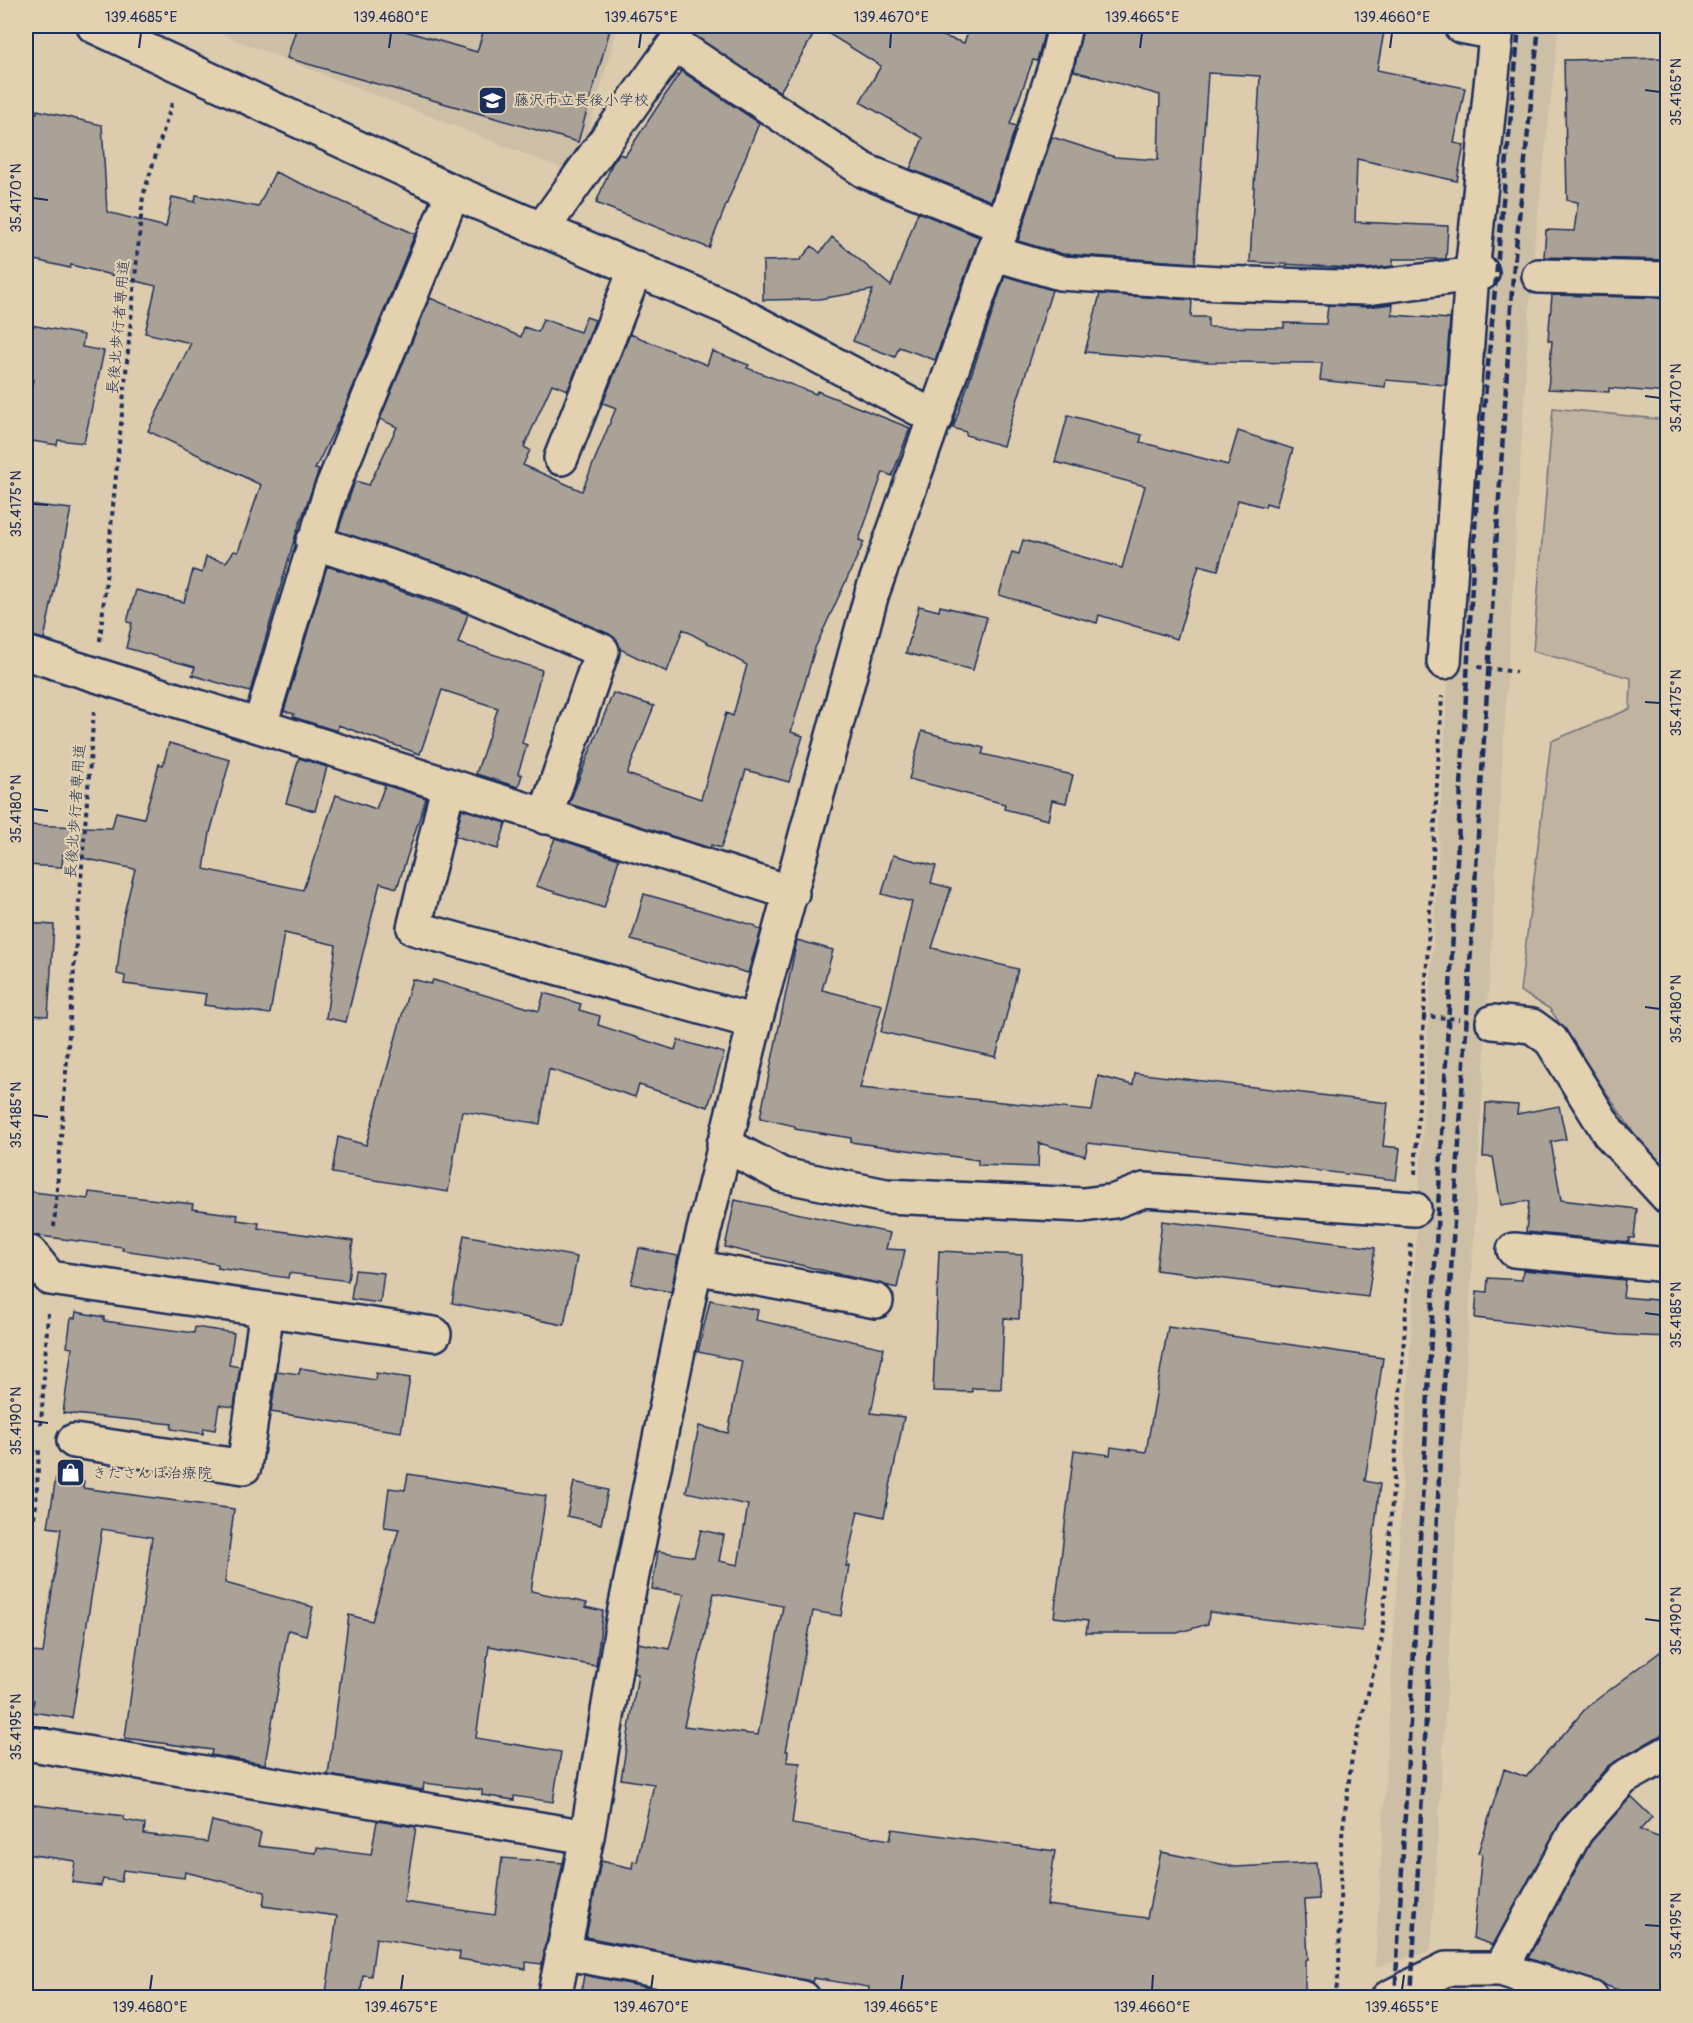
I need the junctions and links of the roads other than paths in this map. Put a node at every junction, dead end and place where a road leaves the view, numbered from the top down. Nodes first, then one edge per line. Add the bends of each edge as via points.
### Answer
1 (94, 26) edge
2 (1065, 26) edge
3 (1461, 26) edge
4 (1497, 29) edge
5 (453, 192) junction
6 (542, 229) junction
7 (998, 240) junction
8 (636, 268) junction
9 (1477, 273) junction
10 (1539, 276) dead end
11 (1668, 279) edge
12 (936, 418) junction
13 (561, 458) dead end
14 (313, 542) junction
15 (26, 653) edge
16 (1444, 662) road end
17 (260, 725) junction
18 (448, 787) junction
19 (545, 817) junction
20 (792, 893) junction
21 (755, 1022) junction
22 (1493, 1022) dead end
23 (724, 1144) junction
24 (1668, 1197) edge
25 (1414, 1209) road end
26 (1514, 1250) dead end
27 (28, 1252) edge
28 (1668, 1265) edge
29 (695, 1267) junction
30 (38, 1282) edge
31 (876, 1301) dead end
32 (267, 1310) junction
33 (434, 1334) dead end
34 (74, 1441) dead end
35 (26, 1743) edge
36 (1668, 1753) edge
37 (587, 1837) junction
38 (562, 1952) junction
39 (1501, 1969) junction
40 (554, 1998) edge
41 (803, 1998) edge
42 (1388, 1998) edge
43 (1592, 1998) edge

1 - 5 street
2 - 7 street
3 - 4 street
4 - 9 street
5 - 6 street
5 - 14 street
6 - 7 street via 675,44 865,171
6 - 8 street
7 - 9 street via 1060,273 1367,288
7 - 12 street
8 - 12 street via 726,307
8 - 13 street
9 - 16 street
10 - 11 street
12 - 20 street via 872,592
14 - 17 street
14 - 19 street via 460,590 602,651
15 - 17 street
17 - 18 street
18 - 19 street
18 - 21 street via 414,928
19 - 20 street
20 - 21 street
21 - 23 street
22 - 24 street via 1532,1026 1551,1040 1609,1132
23 - 25 street via 782,1175 886,1196 1083,1205 1115,1202 1144,1190
23 - 29 street
26 - 28 street
27 - 30 street
29 - 31 street
29 - 37 street via 625,1609
30 - 32 street
32 - 33 street
32 - 34 street via 244,1467
35 - 37 street
36 - 39 street via 1623,1778 1576,1831
37 - 38 street
38 - 40 street
38 - 41 street
39 - 42 street via 1446,1969
39 - 43 street

